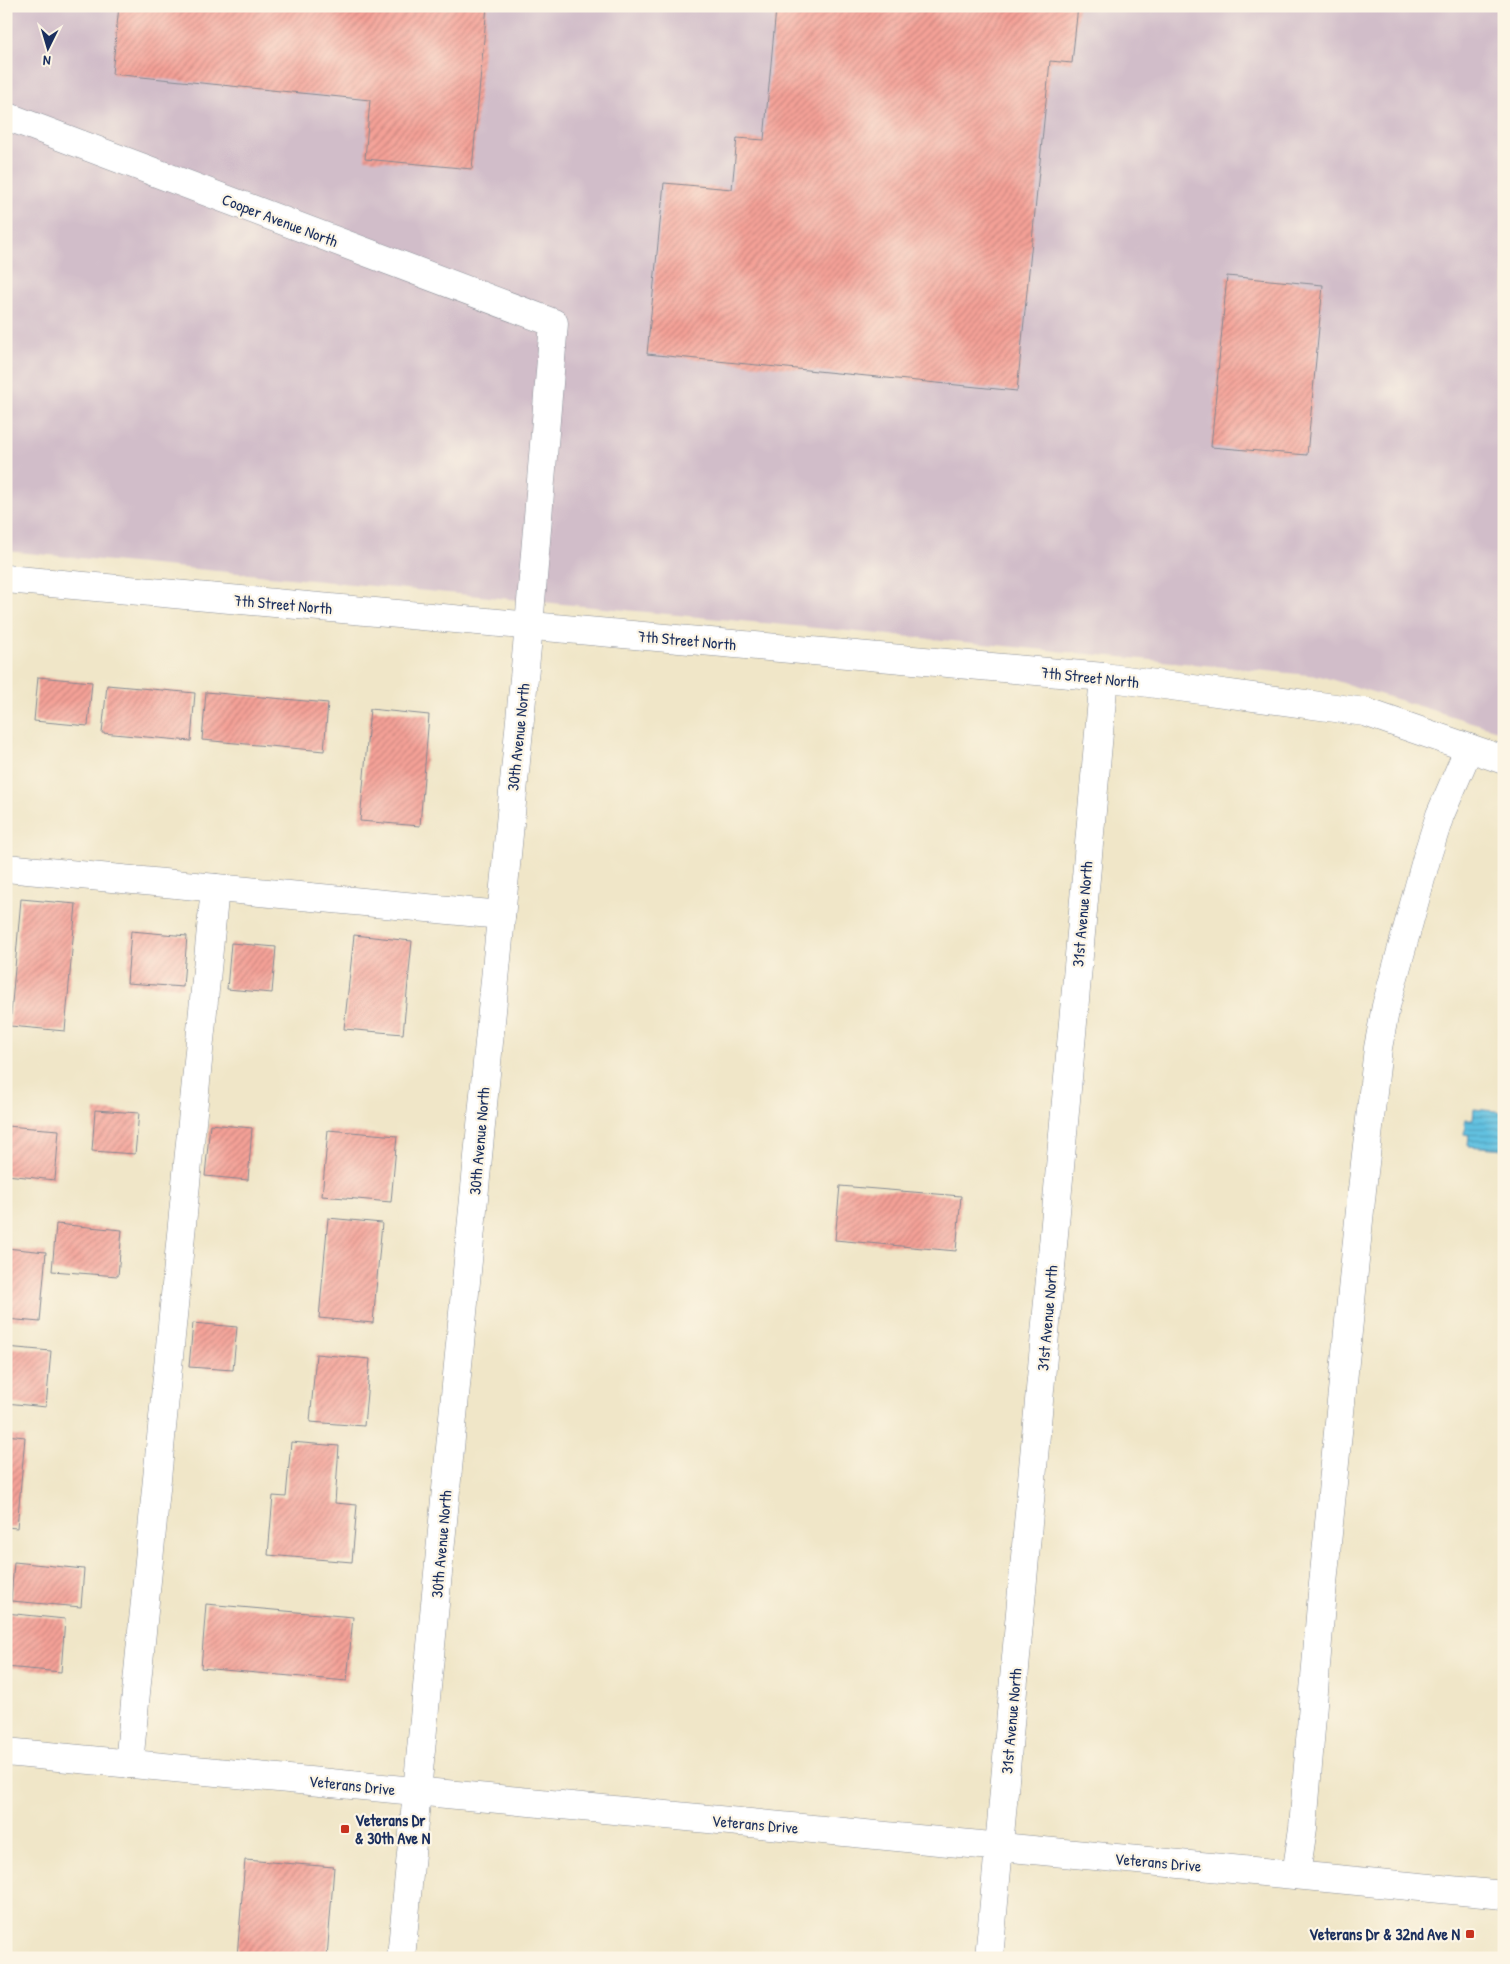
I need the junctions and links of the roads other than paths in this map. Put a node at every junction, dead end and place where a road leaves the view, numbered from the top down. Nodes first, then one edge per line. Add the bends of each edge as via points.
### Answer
1 (6, 116) edge
2 (554, 323) joint
3 (6, 579) edge
4 (529, 626) junction
5 (1104, 677) junction
6 (1469, 748) junction
7 (1504, 760) edge
8 (6, 868) edge
9 (215, 888) junction
10 (501, 915) junction
11 (6, 1752) edge
12 (129, 1764) junction
13 (417, 1791) junction
14 (999, 1847) junction
15 (1296, 1876) junction
16 (1504, 1896) edge
17 (401, 1958) edge
18 (989, 1958) edge

1 - 2 street, Cooper Avenue North
2 - 4 street, 30th Avenue North
3 - 4 street, 7th Street North
4 - 5 street, 7th Street North
4 - 10 street, 30th Avenue North
5 - 6 street, 7th Street North via 1366,712
5 - 14 street, 31st Avenue North
6 - 7 street
6 - 15 street via 1440,815 1425,861 1378,1048
8 - 9 street
9 - 10 street
9 - 12 street
10 - 13 street, 30th Avenue North
11 - 12 street, Veterans Drive
12 - 13 street, Veterans Drive
13 - 14 street, Veterans Drive
13 - 17 street, 30th Avenue North
14 - 15 street, Veterans Drive
14 - 18 street, 31st Avenue North
15 - 16 street, Veterans Drive

